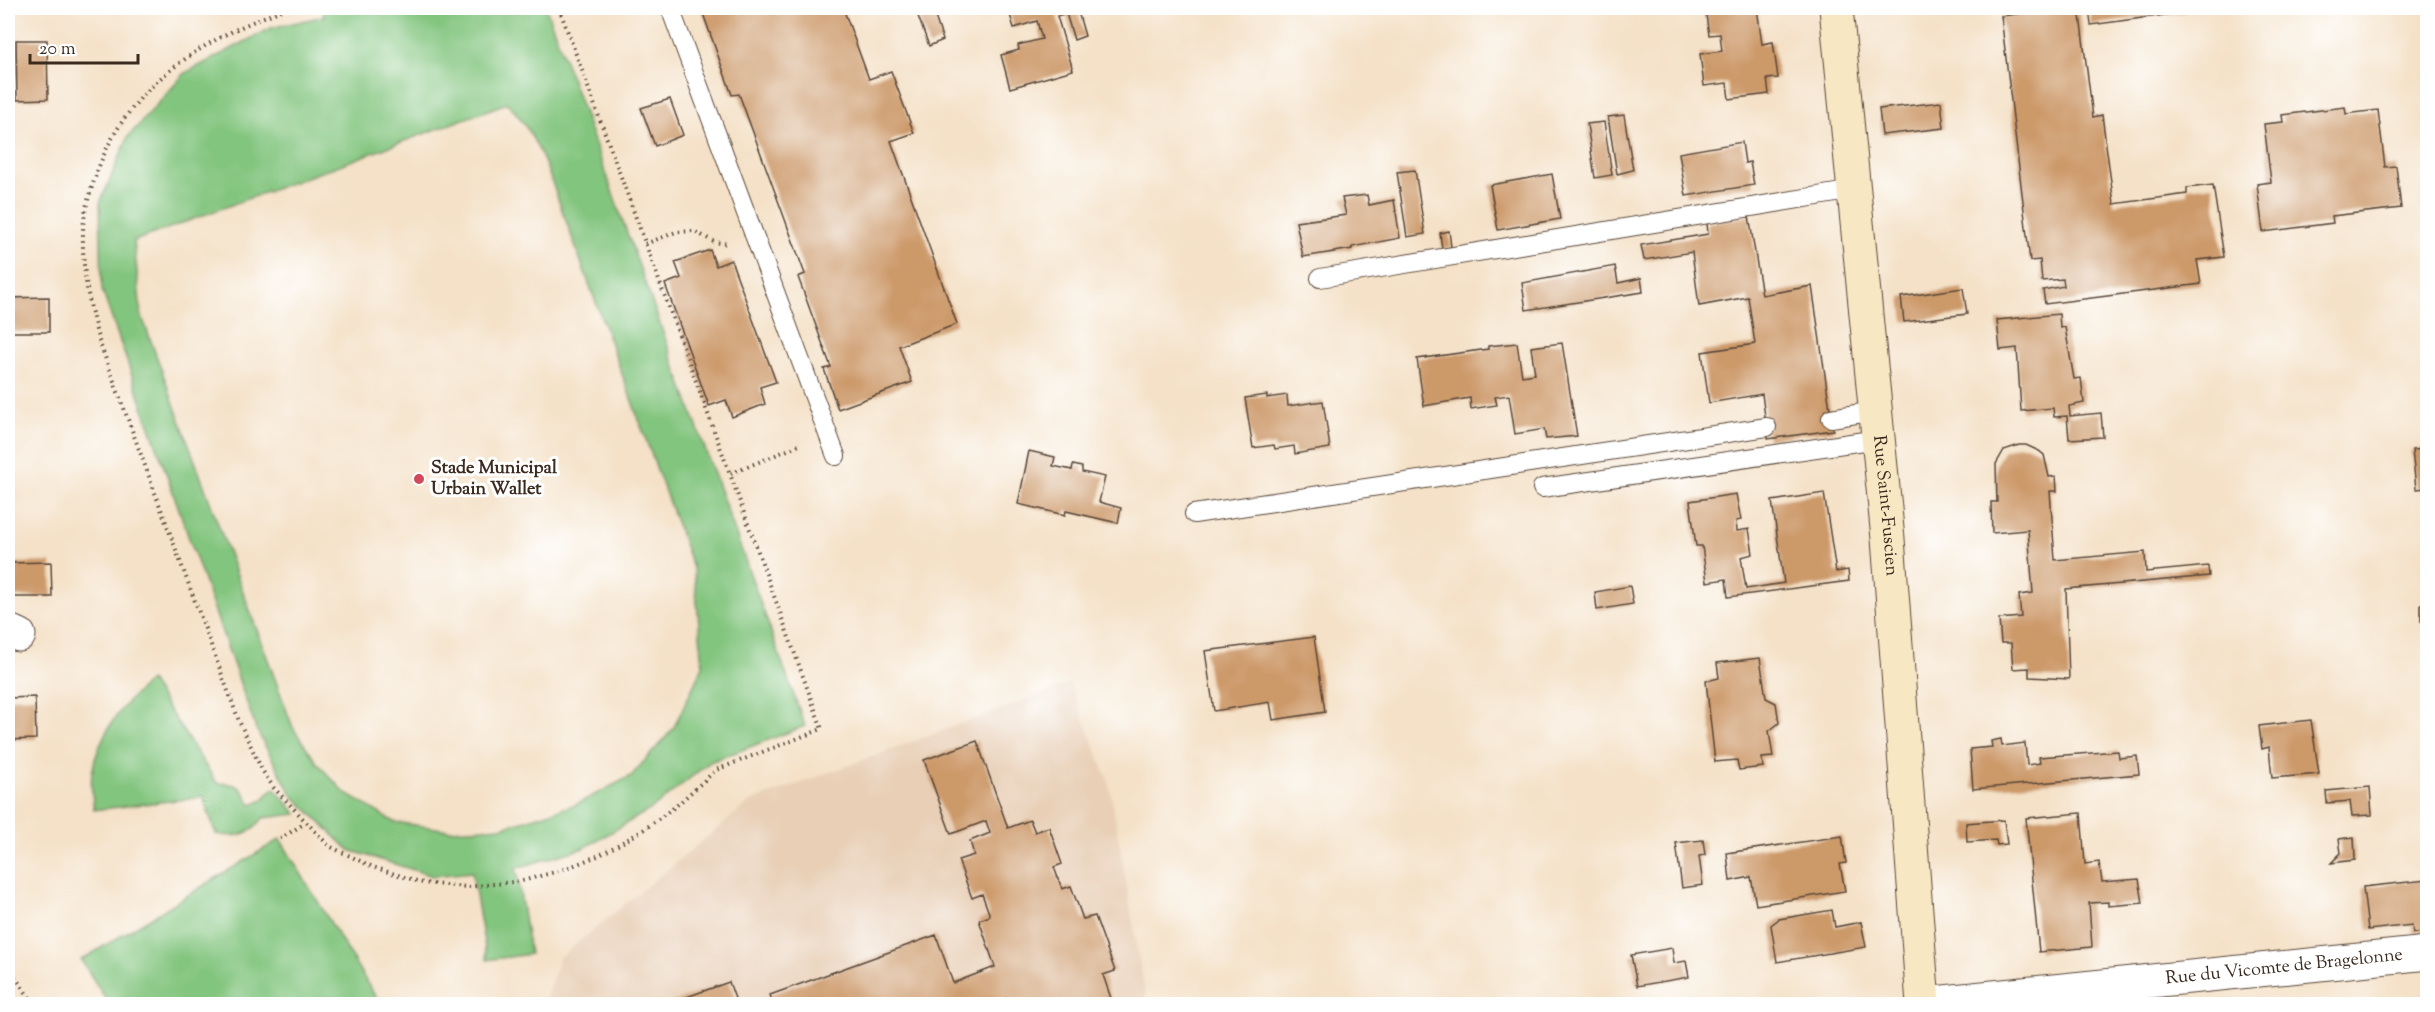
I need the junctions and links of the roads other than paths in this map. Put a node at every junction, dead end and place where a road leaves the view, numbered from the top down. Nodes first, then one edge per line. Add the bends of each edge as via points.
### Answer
1 (670, 8) edge
2 (1836, 8) edge
3 (1854, 190) junction
4 (1320, 278) dead end
5 (1832, 418) dead end
6 (1877, 425) junction
7 (1767, 427) dead end
8 (836, 456) dead end
9 (1542, 488) dead end
10 (1194, 514) dead end
11 (2427, 953) edge
12 (1924, 1005) edge

1 - 8 lane
2 - 3 main road, Rue Saint-Fuscien
3 - 4 lane
3 - 6 main road, Rue Saint-Fuscien
5 - 6 lane
6 - 9 lane
6 - 12 main road, Rue Saint-Fuscien
7 - 10 lane
11 - 12 street, Rue du Vicomte de Bragelonne

